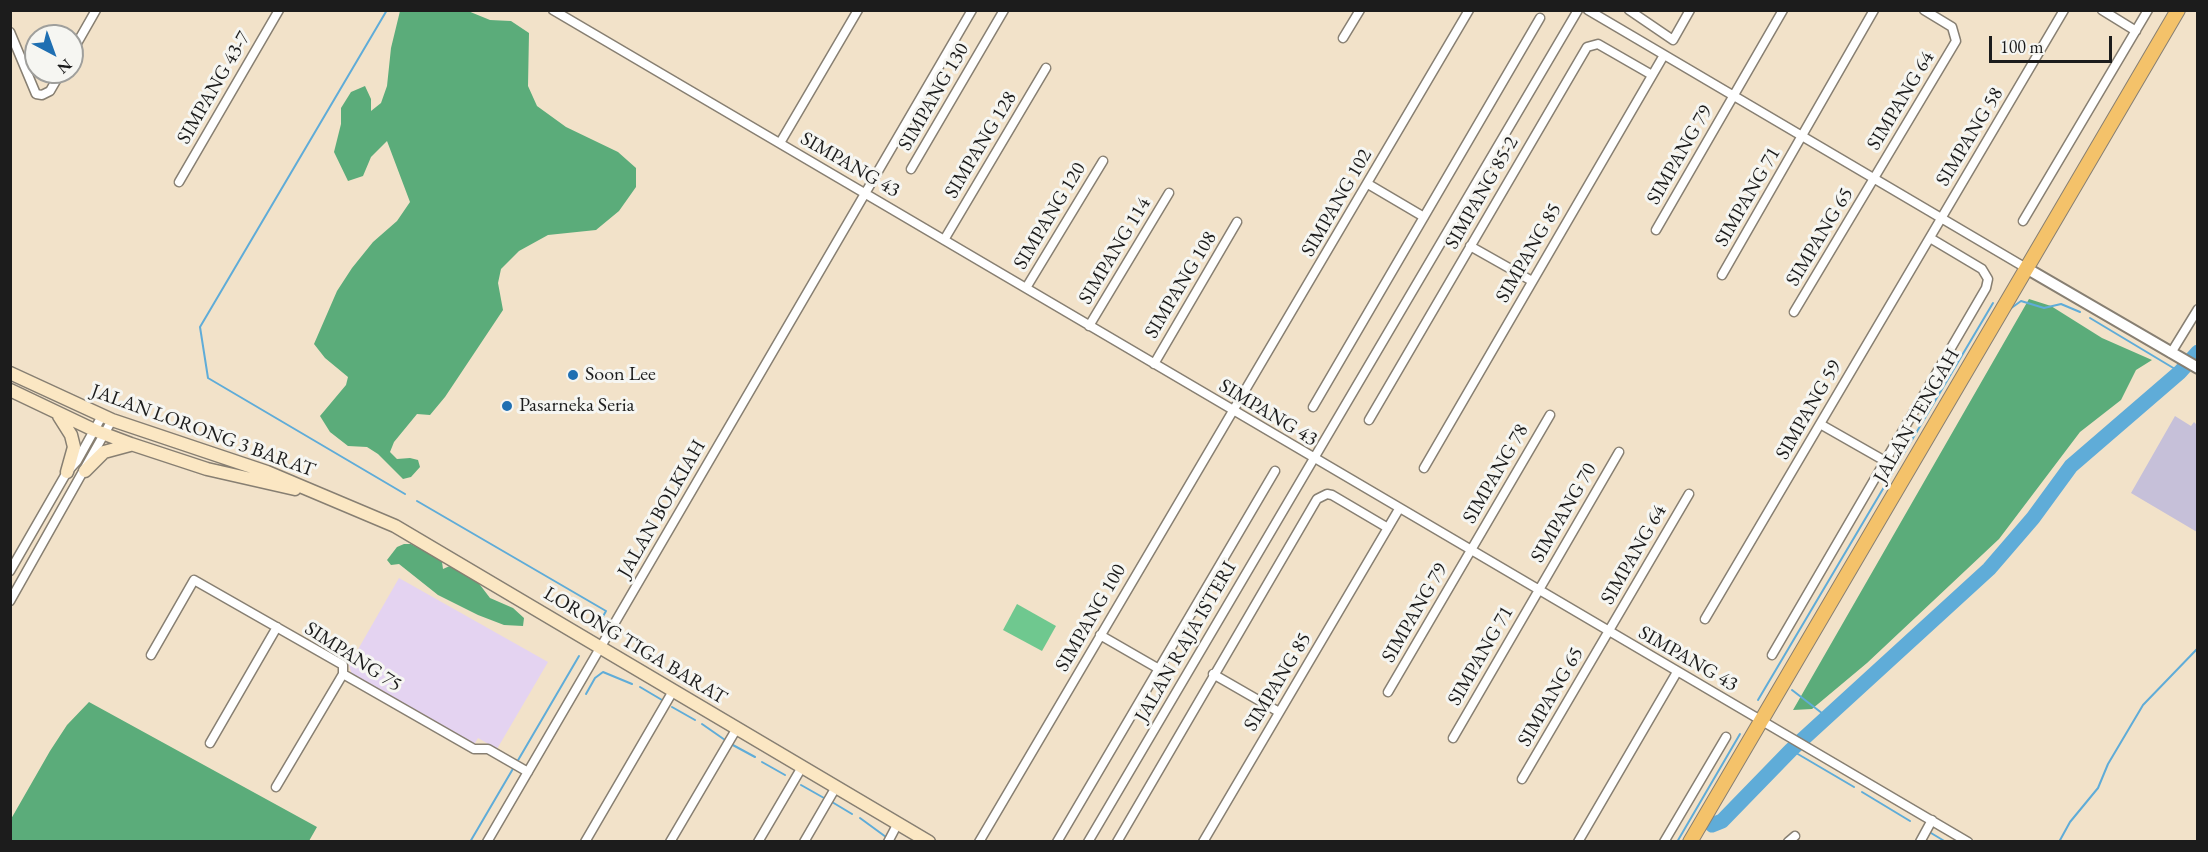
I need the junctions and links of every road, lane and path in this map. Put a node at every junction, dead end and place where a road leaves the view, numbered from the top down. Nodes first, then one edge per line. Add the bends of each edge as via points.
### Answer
1 (96, 10) edge
2 (279, 10) edge
3 (553, 10) edge
4 (858, 10) edge
5 (972, 10) edge
6 (1004, 10) edge
7 (1360, 10) edge
8 (1469, 10) edge
9 (1578, 10) edge
10 (1588, 10) edge
11 (1629, 10) edge
12 (1690, 10) edge
13 (1783, 10) edge
14 (1874, 10) edge
15 (1924, 10) edge
16 (2064, 10) edge
17 (2102, 10) edge
18 (2148, 10) edge
19 (2178, 10) edge
20 (1540, 18) dead end
21 (84, 31) edge
22 (2136, 31) junction
23 (10, 32) edge
24 (1343, 38) dead end
25 (1664, 55) junction
26 (24, 68) edge
27 (1046, 68) dead end
28 (1652, 75) junction
29 (30, 84) edge
30 (53, 84) edge
31 (1734, 96) junction
32 (1802, 136) junction
33 (780, 143) junction
34 (1103, 161) dead end
35 (911, 169) dead end
36 (1874, 178) junction
37 (179, 182) dead end
38 (1368, 184) junction
39 (865, 193) junction
40 (1169, 193) dead end
41 (1424, 217) junction
42 (1942, 218) junction
43 (2023, 221) dead end
44 (1237, 222) dead end
45 (1656, 230) dead end
46 (1930, 238) junction
47 (944, 240) junction
48 (1470, 246) junction
49 (2026, 268) junction
50 (1722, 275) dead end
51 (1532, 281) junction
52 (1026, 288) junction
53 (2198, 309) edge
54 (1794, 312) dead end
55 (1089, 326) junction
56 (2175, 356) junction
57 (1154, 364) junction
58 (2197, 367) edge
59 (10, 373) edge
60 (10, 390) edge
61 (1313, 407) dead end
62 (1232, 411) junction
63 (57, 413) junction
64 (1550, 415) dead end
65 (107, 418) junction
66 (1369, 420) dead end
67 (1820, 424) junction
68 (99, 432) junction
69 (131, 444) junction
70 (1619, 452) dead end
71 (1313, 459) junction
72 (1885, 461) junction
73 (1424, 468) dead end
74 (85, 471) junction
75 (1275, 471) dead end
76 (67, 472) junction
77 (317, 493) junction
78 (1689, 495) dead end
79 (1399, 509) junction
80 (1388, 528) junction
81 (1470, 551) junction
82 (10, 571) edge
83 (1538, 591) junction
84 (10, 601) edge
85 (1706, 619) dead end
86 (277, 627) junction
87 (1608, 631) junction
88 (1100, 635) junction
89 (600, 648) junction
90 (1772, 655) dead end
91 (151, 656) dead end
92 (1159, 669) junction
93 (1677, 672) junction
94 (343, 674) junction
95 (1213, 674) junction
96 (673, 691) junction
97 (1388, 692) dead end
98 (1280, 712) junction
99 (1761, 721) junction
100 (737, 728) junction
101 (1726, 737) dead end
102 (1452, 738) dead end
103 (210, 743) dead end
104 (802, 767) junction
105 (524, 770) junction
106 (1522, 779) dead end
107 (276, 787) dead end
108 (836, 787) junction
109 (1932, 820) junction
110 (898, 823) junction
111 (490, 840) edge
112 (1920, 841) edge
113 (585, 842) edge
114 (670, 842) edge
115 (758, 842) edge
116 (804, 842) edge
117 (888, 842) edge
118 (929, 842) edge
119 (979, 842) edge
120 (1057, 842) edge
121 (1088, 842) edge
122 (1117, 842) edge
123 (1203, 842) edge
124 (1578, 842) edge
125 (1665, 842) edge
126 (1690, 842) edge
127 (1968, 842) edge

1 - 21 street
2 - 37 street, SIMPANG 43-7
3 - 33 street, SIMPANG 43
4 - 33 street
5 - 39 street, JALAN BOLKIAH
6 - 35 street, SIMPANG 130
7 - 24 street
8 - 38 street, SIMPANG 102
9 - 71 street, JALAN RAJA ISTERI
10 - 25 street
11 - 12 street via 1673,40
13 - 31 street
14 - 32 street
15 - 36 street, SIMPANG 64 via 1952,27 1956,40
16 - 42 street, SIMPANG 58
17 - 22 street
18 - 22 street
19 - 49 main road, JALAN TENGAH
20 - 41 street
22 - 43 street
23 - 26 street
25 - 28 street, SIMPANG 85
25 - 31 street
27 - 47 street, SIMPANG 128
28 - 48 street, SIMPANG 85-2 via 1598,44 1587,46
28 - 51 street, SIMPANG 85
29 - 30 street via 38,94 46,94
31 - 32 street
31 - 45 street, SIMPANG 79
32 - 36 street
32 - 50 street, SIMPANG 71
33 - 39 street, SIMPANG 43
34 - 52 street, SIMPANG 120
36 - 42 street
36 - 54 street, SIMPANG 65
38 - 41 street
38 - 62 street, SIMPANG 102
39 - 47 street, SIMPANG 43
39 - 89 street, JALAN BOLKIAH
40 - 55 street, SIMPANG 114
41 - 61 street
42 - 46 street, SIMPANG 59
42 - 49 street
44 - 57 street, SIMPANG 108
46 - 67 street, SIMPANG 59
46 - 72 street via 1982,269 1988,279
47 - 52 street, SIMPANG 43
48 - 51 street
48 - 66 street, SIMPANG 85-2
49 - 56 street
49 - 99 main road, JALAN TENGAH
51 - 73 street, SIMPANG 85
52 - 55 street, SIMPANG 43
53 - 56 street
55 - 57 street, SIMPANG 43
56 - 58 street
57 - 62 street, SIMPANG 43
59 - 65 main road, JALAN LORONG 3 BARAT
60 - 63 main road, JALAN LORONG 3 BARAT
62 - 71 street, SIMPANG 43
62 - 88 street, SIMPANG 100
63 - 68 main road, JALAN LORONG 3 BARAT
63 - 76 main road via 74,447
64 - 81 street, SIMPANG 78
65 - 68 street
65 - 77 main road, JALAN LORONG 3 BARAT
67 - 72 street
67 - 85 street, SIMPANG 59
68 - 69 main road, JALAN LORONG 3 BARAT
68 - 74 street
68 - 76 street
69 - 74 main road via 104,452
69 - 77 main road, JALAN LORONG 3 BARAT via 263,484
70 - 83 street, SIMPANG 70
71 - 79 street, SIMPANG 43
71 - 121 street, JALAN RAJA ISTERI
72 - 90 street
74 - 84 street
75 - 92 street
76 - 82 street
77 - 89 main road, LORONG TIGA BARAT via 395,526
78 - 87 street, SIMPANG 64
79 - 80 street, SIMPANG 85
79 - 81 street, SIMPANG 43
80 - 95 street via 1332,495 1321,496
80 - 98 street, SIMPANG 85
81 - 83 street, SIMPANG 43
81 - 97 street, SIMPANG 79
83 - 87 street, SIMPANG 43
83 - 102 street, SIMPANG 71
86 - 91 street, SIMPANG 75 via 194,580
86 - 94 street, SIMPANG 75 via 343,665
86 - 103 street
87 - 93 street, SIMPANG 43
87 - 106 street, SIMPANG 65
88 - 92 street
88 - 119 street, SIMPANG 100
89 - 96 main road, LORONG TIGA BARAT
89 - 105 street, JALAN BOLKIAH
92 - 120 street
93 - 99 street, SIMPANG 43
93 - 124 street
94 - 105 street, SIMPANG 75 via 474,749 488,749
94 - 107 street
95 - 98 street
95 - 122 street
96 - 100 main road, LORONG TIGA BARAT
96 - 113 street
98 - 123 street, SIMPANG 85
99 - 109 street, SIMPANG 43
99 - 126 main road, JALAN TENGAH
100 - 104 main road, LORONG TIGA BARAT
100 - 114 street
101 - 125 street
104 - 108 main road, LORONG TIGA BARAT
104 - 115 street
105 - 111 street, JALAN BOLKIAH
108 - 110 main road, LORONG TIGA BARAT
108 - 116 street
109 - 112 street
109 - 127 street, SIMPANG 43
110 - 117 street
110 - 118 main road, LORONG TIGA BARAT

